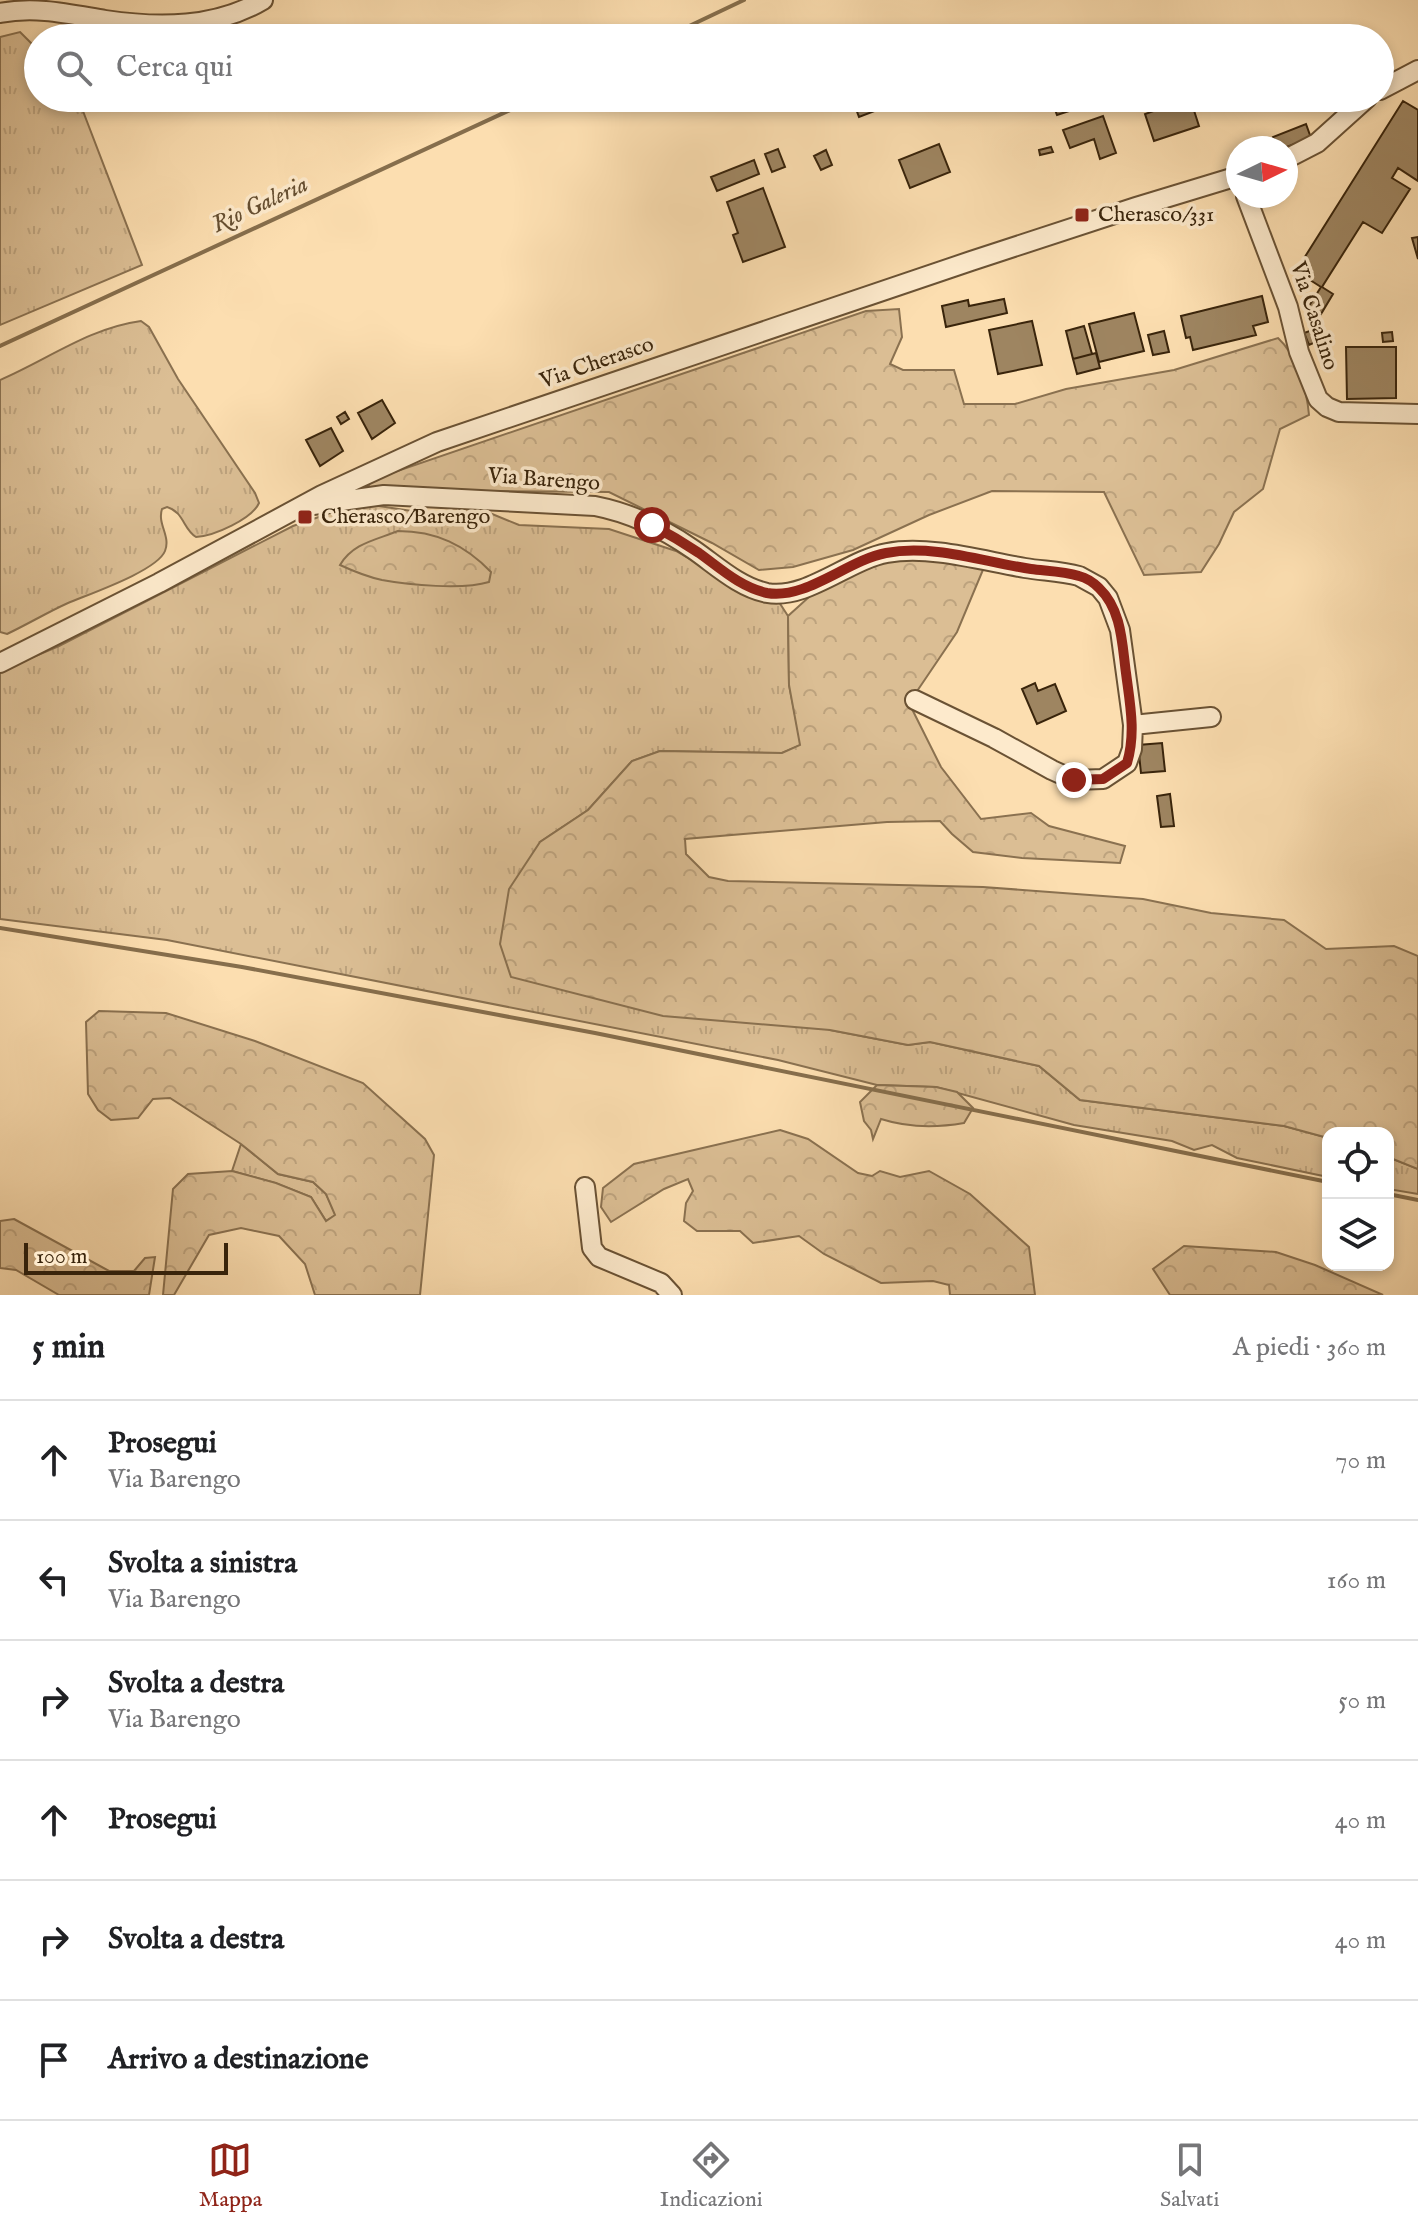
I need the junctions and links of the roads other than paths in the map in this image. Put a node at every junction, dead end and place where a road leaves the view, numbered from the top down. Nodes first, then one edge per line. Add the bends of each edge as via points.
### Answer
1 (263, 0) edge
2 (0, 13) edge
3 (1418, 70) edge
4 (1394, 83) edge
5 (1351, 112) edge
6 (1298, 154) edge
7 (1226, 180) edge
8 (1251, 208) edge
9 (1418, 414) edge
10 (298, 507) junction
11 (0, 663) edge
12 (915, 700) dead end
13 (1211, 717) dead end
14 (1133, 725) junction
15 (585, 1187) dead end
16 (672, 1295) edge

1 - 2 street via 225,18 188,24 139,24 42,9
3 - 4 street
5 - 6 street
7 - 10 street, Via Cherasco via 437,442
8 - 9 street, Via Casalino via 1318,399 1339,412
10 - 11 street, Via Cherasco
10 - 14 street, Via Barengo via 384,495 595,506 652,525 730,577 768,593 801,589 889,552 937,553 1068,573 1090,580 1108,598 1120,630
12 - 14 street, Via Barengo via 1074,780 1103,779 1127,763
13 - 14 street
15 - 16 street via 592,1248 599,1257 661,1283

